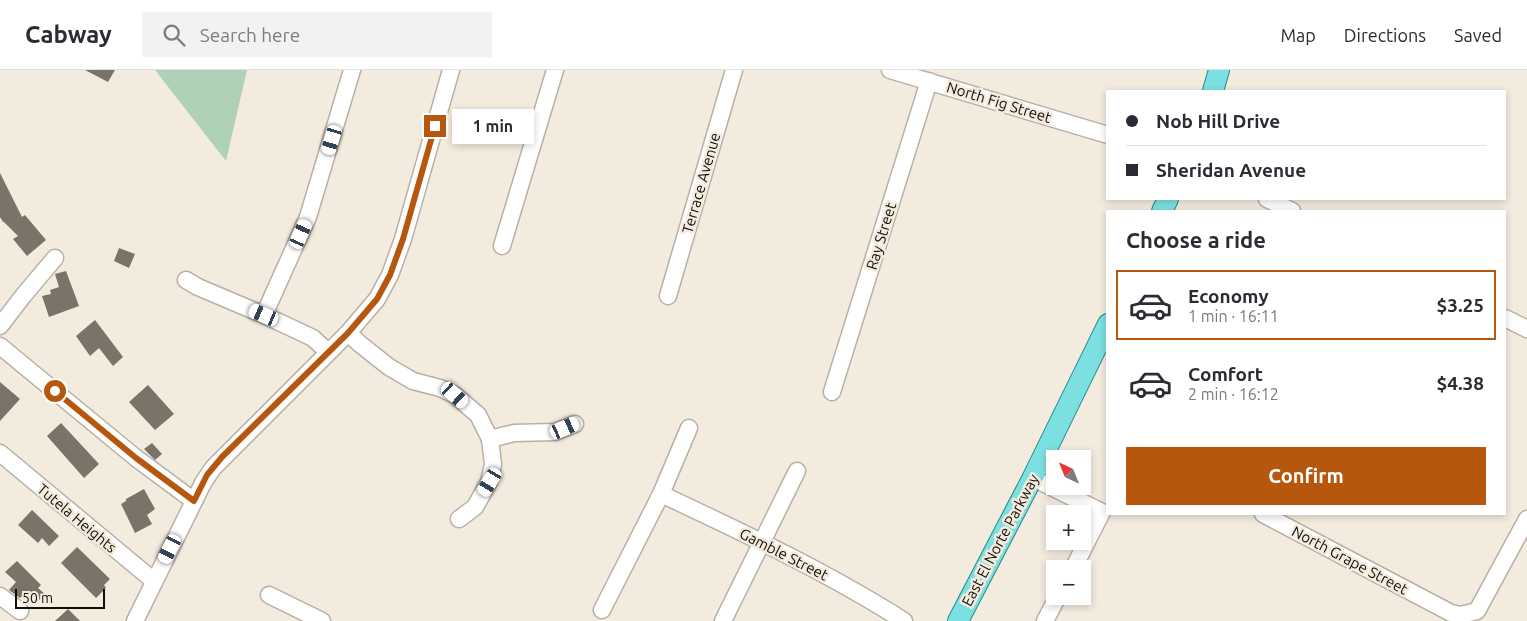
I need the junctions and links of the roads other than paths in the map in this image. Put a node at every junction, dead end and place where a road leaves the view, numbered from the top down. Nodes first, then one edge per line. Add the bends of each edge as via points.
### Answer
1 (352, 70) edge
2 (451, 70) edge
3 (556, 70) edge
4 (734, 70) edge
5 (890, 70) edge
6 (1219, 70) edge
7 (929, 81) junction
8 (1213, 90) edge
9 (1106, 134) edge
10 (1272, 205) edge
11 (1289, 210) edge
12 (502, 246) dead end
13 (55, 258) dead end
14 (186, 280) dead end
15 (668, 296) dead end
16 (264, 315) junction
17 (1506, 318) edge
18 (0, 326) edge
19 (1106, 328) edge
20 (1527, 329) edge
21 (348, 333) junction
22 (0, 346) edge
23 (328, 352) junction
24 (832, 392) dead end
25 (575, 424) dead end
26 (689, 428) dead end
27 (490, 439) junction
28 (0, 453) edge
29 (797, 471) dead end
30 (1033, 478) junction
31 (661, 494) junction
32 (194, 501) junction
33 (1265, 515) edge
34 (459, 519) dead end
35 (1527, 519) edge
36 (761, 541) junction
37 (1077, 560) edge
38 (154, 581) junction
39 (269, 595) dead end
40 (0, 596) edge
41 (1053, 605) edge
42 (602, 610) dead end
43 (20, 611) dead end
44 (135, 621) edge
45 (322, 621) edge
46 (722, 621) edge
47 (904, 621) edge
48 (958, 621) edge
49 (1045, 621) edge

1 - 16 street via 308,217
2 - 21 street via 390,275 377,299
3 - 12 street
4 - 15 street, Terrace Avenue
5 - 7 street, North Fig Street
6 - 8 main road
7 - 9 street, North Fig Street
7 - 24 street, Ray Street
10 - 11 street
13 - 18 street
14 - 16 street
16 - 23 street via 313,338
17 - 20 street
19 - 30 main road, East El Norte Parkway
21 - 23 street
21 - 27 street via 405,376 455,395 478,415
22 - 32 street via 136,458
23 - 32 street via 222,457 207,475
25 - 27 street via 555,432 514,433
26 - 31 street
27 - 34 street via 493,464 490,482 475,507
28 - 38 street, Tutela Heights
29 - 36 street
30 - 37 street via 1102,512
30 - 48 main road, East El Norte Parkway
31 - 36 street, Gamble Street
31 - 42 street
32 - 38 street
33 - 35 street, North Grape Street via 1437,606 1462,615 1477,611
36 - 46 street
36 - 47 street, Gamble Street
38 - 44 street
39 - 45 street
40 - 43 street
41 - 49 street

